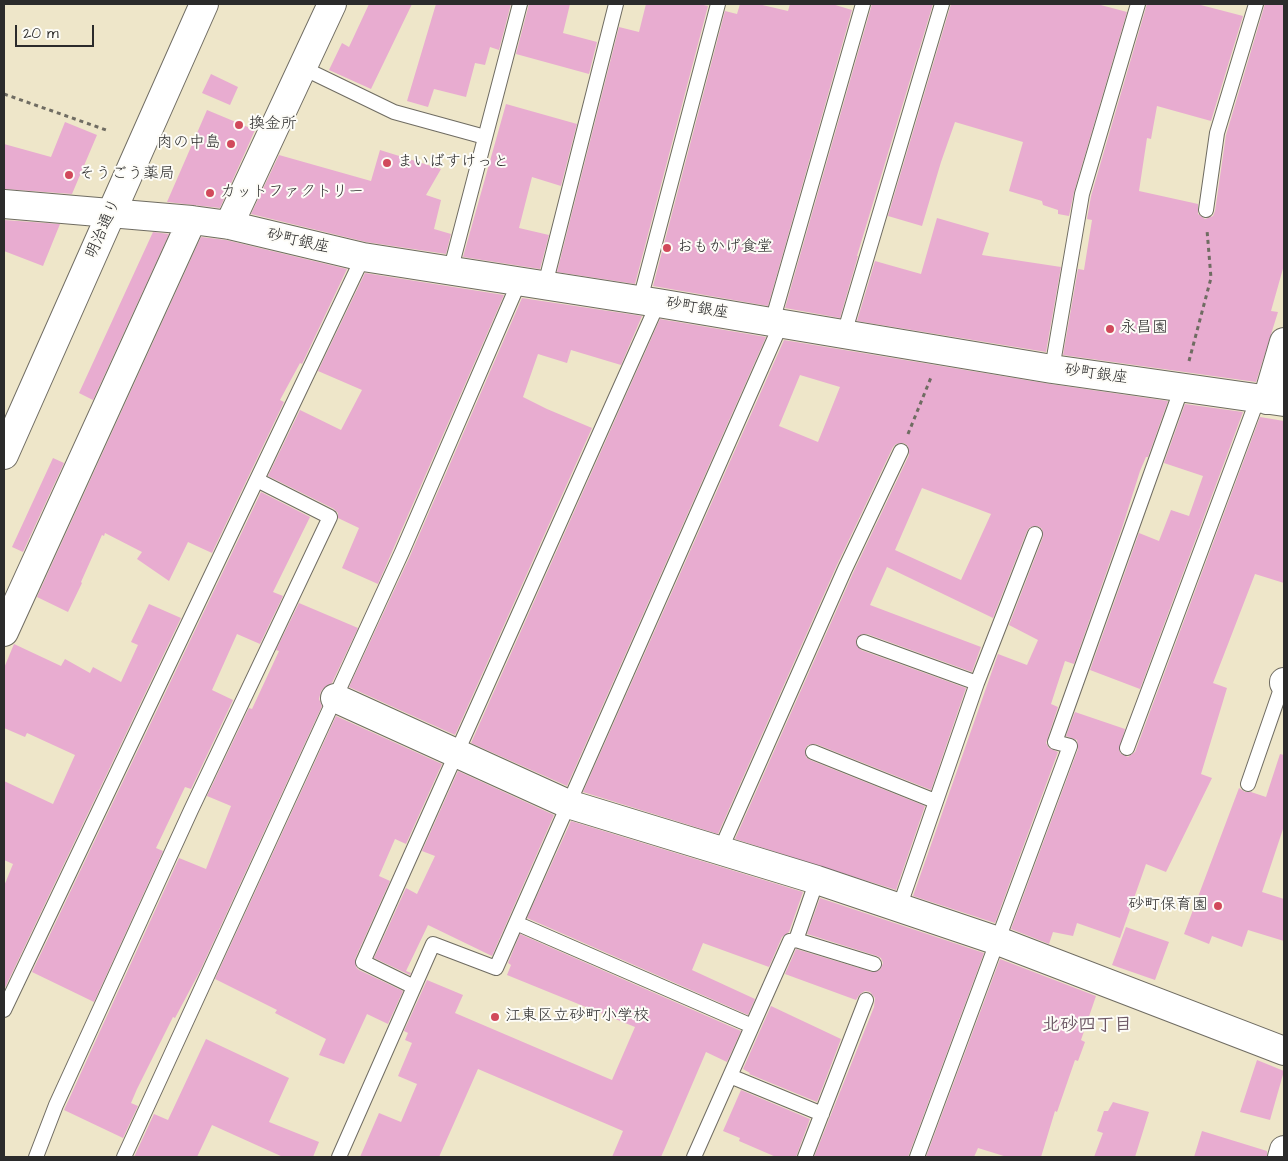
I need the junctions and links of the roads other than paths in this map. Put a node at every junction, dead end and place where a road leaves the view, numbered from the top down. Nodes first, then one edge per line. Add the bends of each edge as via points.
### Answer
1 (204, 4) edge
2 (332, 4) edge
3 (520, 4) edge
4 (616, 4) edge
5 (718, 4) edge
6 (863, 4) edge
7 (942, 4) edge
8 (1138, 4) edge
9 (1256, 4) edge
10 (303, 68) junction
11 (485, 137) junction
12 (4, 204) edge
13 (1206, 210) road end
14 (111, 214) junction
15 (192, 220) junction
16 (229, 225) junction
17 (362, 257) junction
18 (450, 272) junction
19 (519, 282) junction
20 (545, 285) junction
21 (649, 301) junction
22 (777, 323) junction
23 (844, 334) junction
24 (1284, 342) edge
25 (1052, 369) junction
26 (1182, 387) junction
27 (1270, 400) edge
28 (901, 451) road end
29 (4, 455) edge
30 (257, 480) junction
31 (1035, 534) dead end
32 (4, 632) edge
33 (864, 642) dead end
34 (1284, 682) edge
35 (977, 683) junction
36 (336, 698) junction
37 (1127, 748) dead end
38 (458, 752) junction
39 (813, 752) dead end
40 (1248, 784) dead end
41 (935, 801) junction
42 (568, 804) junction
43 (720, 851) junction
44 (817, 880) junction
45 (899, 908) junction
46 (516, 923) junction
47 (796, 940) junction
48 (998, 941) junction
49 (874, 964) dead end
50 (414, 987) junction
51 (866, 1000) dead end
52 (4, 1010) edge
53 (752, 1026) junction
54 (1284, 1051) edge
55 (730, 1076) junction
56 (822, 1114) junction
57 (1284, 1150) edge
58 (36, 1157) edge
59 (124, 1157) edge
60 (339, 1157) edge
61 (694, 1157) edge
62 (805, 1157) edge
63 (917, 1157) edge
64 (1282, 1157) edge

1 - 14 street, 明治通り
2 - 10 street
3 - 11 lane
4 - 20 lane
5 - 21 lane
6 - 22 lane
7 - 23 lane
8 - 25 lane via 1082,194
9 - 13 lane via 1217,134
10 - 11 lane via 394,112
10 - 16 street
11 - 18 lane
12 - 14 street, 砂町銀座
14 - 15 street, 砂町銀座
14 - 29 street, 明治通り
15 - 16 street, 砂町銀座
15 - 32 street
16 - 17 street, 砂町銀座
17 - 18 street, 砂町銀座
17 - 30 lane
18 - 19 street, 砂町銀座
19 - 20 street, 砂町銀座
19 - 36 lane
20 - 21 street, 砂町銀座
21 - 22 street, 砂町銀座
21 - 38 lane
22 - 23 street, 砂町銀座
22 - 42 lane
23 - 25 street, 砂町銀座
24 - 27 street
25 - 26 street, 砂町銀座
26 - 27 street, 砂町銀座
26 - 48 lane via 1055,742 1070,746
27 - 37 lane
28 - 43 lane
30 - 52 lane
30 - 58 lane via 330,517 158,882 56,1105
31 - 35 lane
33 - 35 lane
34 - 40 lane
35 - 41 lane
36 - 38 street
36 - 59 lane
38 - 42 street
38 - 50 lane via 363,962
39 - 41 lane
41 - 45 lane
42 - 43 street
42 - 46 lane
43 - 44 street
44 - 45 street
44 - 47 lane
45 - 48 street
46 - 50 lane via 496,968 433,944
46 - 53 lane
47 - 49 lane
47 - 53 lane via 790,941
48 - 54 street
48 - 63 lane
50 - 60 lane
51 - 56 lane
53 - 55 lane
55 - 56 lane
55 - 61 lane
56 - 62 lane
57 - 64 street

